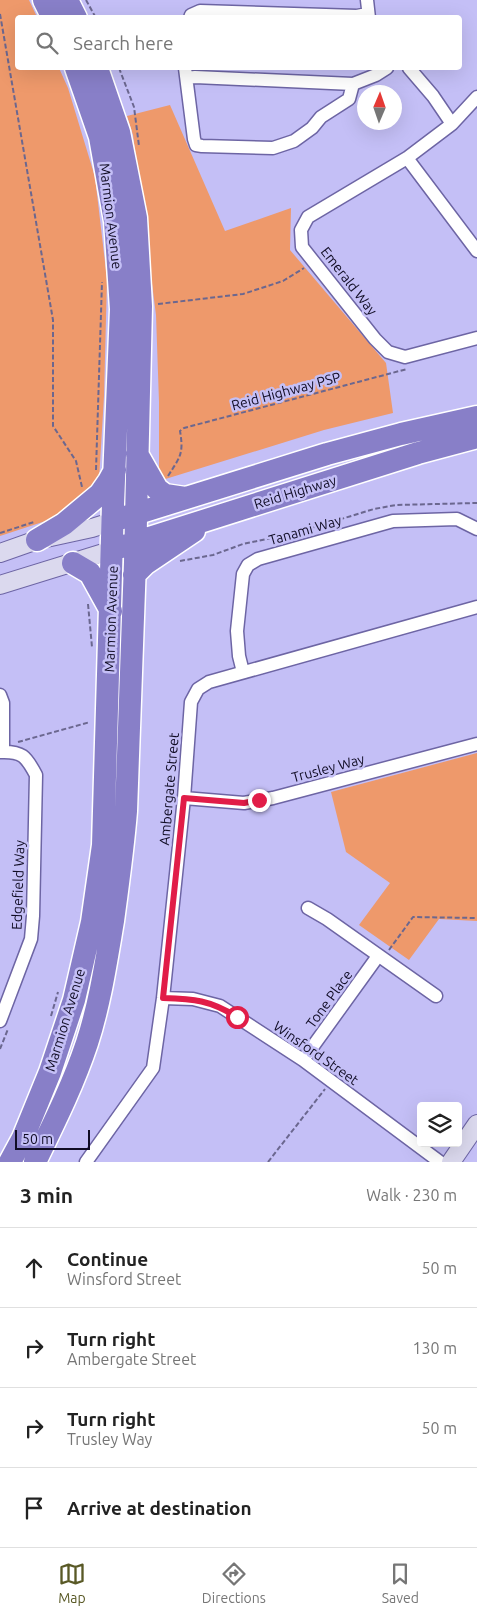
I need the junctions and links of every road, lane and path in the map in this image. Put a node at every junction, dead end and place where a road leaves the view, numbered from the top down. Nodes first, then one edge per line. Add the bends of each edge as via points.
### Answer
1 (44, 0) edge
2 (67, 0) edge
3 (86, 0) edge
4 (367, 0) edge
5 (0, 14) edge
6 (52, 15) edge
7 (74, 15) edge
8 (94, 15) edge
9 (191, 15) edge
10 (326, 15) edge
11 (368, 15) edge
12 (77, 70) edge
13 (98, 70) edge
14 (383, 70) edge
15 (411, 70) edge
16 (186, 73) edge
17 (353, 84) junction
18 (477, 97) edge
19 (452, 124) junction
20 (407, 158) junction
21 (477, 251) edge
22 (314, 261) junction
23 (102, 277) dead end
24 (156, 304) dead end
25 (477, 338) edge
26 (411, 368) dead end
27 (477, 417) edge
28 (477, 437) edge
29 (137, 453) junction
30 (105, 474) junction
31 (82, 488) dead end
32 (157, 489) junction
33 (185, 498) junction
34 (477, 503) edge
35 (135, 514) junction
36 (215, 516) junction
37 (114, 521) junction
38 (477, 529) edge
39 (37, 540) junction
40 (135, 542) junction
41 (113, 550) junction
42 (0, 553) edge
43 (173, 562) dead end
44 (72, 563) junction
45 (134, 575) junction
46 (0, 585) edge
47 (88, 604) dead end
48 (477, 607) edge
49 (112, 612) junction
50 (92, 649) dead end
51 (243, 672) junction
52 (0, 695) edge
53 (97, 720) dead end
54 (477, 744) edge
55 (17, 745) dead end
56 (1, 752) edge
57 (184, 798) junction
58 (308, 908) dead end
59 (477, 918) edge
60 (381, 957) junction
61 (59, 989) dead end
62 (436, 996) dead end
63 (163, 998) junction
64 (51, 1016) dead end
65 (0, 1021) edge
66 (303, 1060) junction
67 (332, 1081) junction
68 (477, 1124) edge
69 (477, 1143) edge
70 (10, 1162) edge
71 (34, 1162) edge
72 (86, 1162) edge
73 (268, 1162) edge
74 (440, 1162) edge
75 (451, 1162) edge
76 (462, 1162) edge

1 - 6 highway
2 - 7 highway
3 - 8 path
4 - 11 street
5 - 31 path via 54,320 53,426 76,461
9 - 10 street via 200,11
12 - 30 highway, Marmion Avenue via 100,137 115,221 122,309
13 - 29 highway, Marmion Avenue via 119,132 136,218 141,306
14 - 17 street
15 - 19 street
16 - 17 street via 196,77
16 - 17 street via 194,139 202,146 273,148 294,141 321,117 349,99
18 - 19 street, Emerald Way
19 - 20 street, Emerald Way
20 - 21 street
20 - 22 street, Emerald Way via 308,217 301,230 302,248
22 - 24 path via 282,281 243,294
22 - 25 street, Emerald Way via 388,352 405,357
23 - 30 path
26 - 32 path, Reid Highway PSP via 184,428 180,431 181,455
27 - 33 highway, Reid Highway via 370,442
28 - 36 highway, Reid Highway
29 - 32 highway
29 - 35 highway, Marmion Avenue
30 - 37 highway, Marmion Avenue
30 - 39 highway via 109,481 100,494 64,524
32 - 33 highway via 165,495
33 - 35 highway, Reid Highway
34 - 43 path via 396,505 374,509 213,555
35 - 37 highway, Reid Highway
35 - 40 highway, Marmion Avenue
36 - 40 highway, Reid Highway
36 - 45 highway
37 - 39 main road
37 - 41 highway, Marmion Avenue
38 - 51 street, Tanami Way via 457,519 393,522 258,559 248,565 243,574 237,630
39 - 42 main road
40 - 41 highway, Reid Highway
40 - 45 highway, Marmion Avenue
41 - 44 main road
41 - 49 highway, Marmion Avenue
44 - 46 main road
44 - 49 highway via 90,573
45 - 71 highway, Marmion Avenue via 126,820 106,964 87,1043 56,1120
47 - 50 path
48 - 51 street, Ambergate Street
49 - 70 highway, Marmion Avenue via 104,845 92,922 74,1000 50,1072
51 - 57 street, Ambergate Street via 209,682 198,689 191,702
52 - 56 street via 3,703
53 - 55 path via 17,742
54 - 57 street, Trusley Way via 274,798 244,803
56 - 65 street, Edgefield Way via 15,752 27,758 36,774 31,939
57 - 63 street, Ambergate Street
58 - 60 street
59 - 60 path via 412,917
60 - 62 street
60 - 66 street, Tone Place
61 - 64 path
63 - 66 street, Winsford Street via 193,999 220,1006
63 - 72 street, Ambergate Street via 153,1068
66 - 67 street, Winsford Street
67 - 73 path
67 - 74 street, Winsford Street
68 - 75 main road
69 - 76 main road

